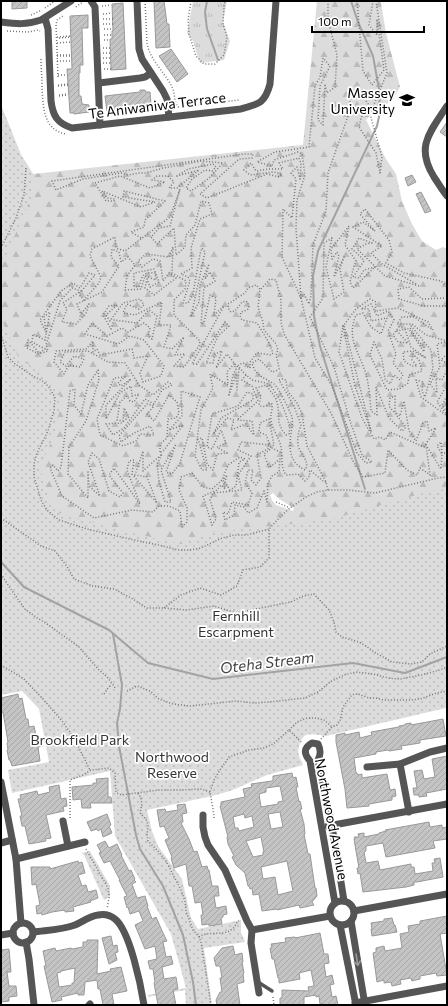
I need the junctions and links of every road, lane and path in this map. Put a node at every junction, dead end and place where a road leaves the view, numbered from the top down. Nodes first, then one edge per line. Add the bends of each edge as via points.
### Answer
1 (55, 1) edge
2 (71, 1) edge
3 (91, 1) edge
4 (137, 1) edge
5 (145, 1) edge
6 (190, 1) edge
7 (225, 1) edge
8 (276, 1) edge
9 (328, 1) edge
10 (357, 1) edge
11 (374, 1) edge
12 (112, 13) dead end
13 (30, 15) dead end
14 (45, 18) junction
15 (112, 19) dead end
16 (1, 22) edge
17 (95, 22) junction
18 (113, 24) dead end
19 (113, 29) dead end
20 (4, 30) dead end
21 (41, 33) dead end
22 (57, 37) dead end
23 (71, 37) dead end
24 (71, 42) dead end
25 (57, 43) dead end
26 (72, 55) dead end
27 (57, 56) dead end
28 (41, 57) dead end
29 (57, 61) dead end
30 (72, 61) dead end
31 (151, 73) junction
32 (58, 75) dead end
33 (67, 75) dead end
34 (99, 83) junction
35 (58, 85) dead end
36 (68, 85) dead end
37 (59, 95) dead end
38 (68, 95) dead end
39 (239, 100) dead end
40 (447, 106) edge
41 (169, 117) junction
42 (100, 125) junction
43 (71, 135) dead end
44 (26, 168) dead end
45 (447, 196) edge
46 (141, 238) junction
47 (1, 248) edge
48 (447, 287) edge
49 (260, 289) junction
50 (301, 298) junction
51 (447, 298) edge
52 (447, 306) edge
53 (1, 334) edge
54 (447, 341) edge
55 (447, 344) edge
56 (447, 354) edge
57 (447, 363) edge
58 (447, 370) edge
59 (246, 375) junction
60 (447, 384) edge
61 (447, 396) edge
62 (447, 401) edge
63 (447, 407) edge
64 (447, 412) edge
65 (447, 416) edge
66 (282, 453) junction
67 (447, 453) edge
68 (447, 477) edge
69 (326, 482) junction
70 (328, 490) junction
71 (276, 502) dead end
72 (290, 508) junction
73 (1, 518) edge
74 (270, 529) junction
75 (1, 574) edge
76 (164, 608) junction
77 (447, 646) edge
78 (1, 665) edge
79 (447, 667) edge
80 (111, 684) junction
81 (116, 690) dead end
82 (127, 691) dead end
83 (447, 691) edge
84 (104, 694) dead end
85 (332, 727) junction
86 (290, 730) junction
87 (318, 744) junction
88 (306, 747) junction
89 (447, 748) edge
90 (400, 764) junction
91 (367, 767) dead end
92 (90, 770) junction
93 (1, 782) edge
94 (210, 792) junction
95 (137, 793) junction
96 (447, 804) edge
97 (409, 812) junction
98 (203, 815) dead end
99 (214, 818) dead end
100 (63, 821) joint
101 (332, 826) junction
102 (322, 828) junction
103 (12, 840) junction
104 (1, 843) edge
105 (82, 843) joint
106 (68, 846) junction
107 (16, 859) junction
108 (447, 894) edge
109 (344, 901) junction
110 (335, 903) junction
111 (354, 911) junction
112 (107, 915) junction
113 (330, 916) junction
114 (247, 921) junction
115 (351, 921) junction
116 (21, 923) junction
117 (340, 925) junction
118 (252, 930) junction
119 (33, 932) junction
120 (13, 933) junction
121 (1, 935) edge
122 (199, 937) junction
123 (26, 942) junction
124 (257, 982) junction
125 (447, 986) edge
126 (272, 990) joint
127 (259, 993) dead end
128 (364, 1003) edge
129 (355, 1004) edge
130 (34, 1005) edge
131 (143, 1005) edge
132 (211, 1005) edge
133 (274, 1005) edge

1 - 13 path via 40,12
2 - 14 street
3 - 17 street via 95,7
4 - 31 street via 139,49
5 - 39 path via 148,50 174,91 178,107
6 - 7 path via 189,34 196,56 204,64 215,64 224,55 227,37 223,24
8 - 41 street, Te Aniwaniwa Terrace via 270,84 267,94 259,104 241,109
9 - 50 path via 328,20 337,54 335,87 327,93 325,84 323,125 318,120 320,86 330,66 323,58 320,77 315,86 309,147 275,152 257,162 272,166 274,160 298,152 302,154 305,175 297,200 296,228
10 - 11 path via 363,71 372,85 384,70 377,19 377,35 369,25
11 - 50 path via 387,73 370,114 382,157 380,173 376,153 359,127 369,105 361,94 351,94 348,116 328,173 326,211 313,245 309,304 304,294
12 - 17 path
14 - 16 street via 25,24
14 - 42 street, Te Aniwaniwa Terrace via 48,29 53,112 65,126 72,128
15 - 17 path
17 - 18 path
17 - 19 path
17 - 34 street
20 - 21 path via 38,30
22 - 23 path
24 - 25 path
26 - 27 path
28 - 43 path via 44,112 49,124 56,130
29 - 30 path
31 - 34 street via 140,78
31 - 41 street via 167,99
32 - 33 path
34 - 42 street
35 - 36 path
37 - 38 path
40 - 45 street via 430,131 425,151 429,169
41 - 42 street, Te Aniwaniwa Terrace
44 - 47 path via 24,195
46 - 50 path via 131,232 144,227 145,220 165,201 124,191 124,197 155,202 141,207 102,191 107,198 115,198 114,201 106,200 95,183 120,176 150,188 165,182 152,180 157,176 168,176 174,182 169,188 177,188 199,170 177,176 188,169 213,164 216,168 212,171 205,170 192,180 186,188 190,191 208,179 223,164 202,161 146,173 121,173 83,179 56,190 52,181 253,154 252,158 239,159 200,194 207,198 267,174 279,177 282,174 273,172 250,175 244,170 250,164 256,171 283,169 279,163 298,158 301,163 300,179 297,167 291,173 296,179 292,218 283,209 282,257
46 - 59 path via 170,217 180,189 170,226 159,228 151,237 158,244 174,228 176,255 186,247 186,235 195,225 200,201 209,203 212,214 200,219 191,248 192,268 181,274 190,281 183,303 188,303 193,294 202,248 205,252 190,317 199,302 200,285 209,264 205,279 210,272 215,281 204,288 201,324 204,324 210,295 216,298 214,315 224,306 192,364 197,364 225,322 229,326 218,336 206,363 213,363 215,354 222,351 216,368 227,354 239,369 238,390 236,375 229,395 236,369 234,364 227,372 228,385 210,374 214,388 202,410 195,456 202,470 207,470 198,439 202,438 207,464 213,470 216,454 227,453 217,447 226,443 221,430 212,449 207,447 212,414 238,406 247,392 253,394 253,400 221,418 214,433 227,418 234,420 231,430 246,424 254,435 252,421 237,420 258,401 252,386 242,380
46 - 66 path via 126,251 116,248 115,237 92,249 90,256 101,277 99,284 84,300 79,294 95,275 89,273 80,288 73,283 61,291 40,320 46,332 44,317 50,312 45,340 33,334 32,342 45,349 39,353 28,340 27,348 39,354 48,351 46,345 60,301 72,288 81,291 63,303 67,309 62,322 76,324 86,313 89,304 81,314 78,304 102,292 119,266 111,257 112,249 119,252 121,262 128,257 135,265 127,276 125,290 141,289 145,276 156,280 155,273 148,272 142,276 138,287 134,286 134,273 154,269 159,282 150,287 147,279 145,288 154,295 176,278 169,273 163,281 160,261 153,259 142,267 138,261 146,254 169,257 173,246 172,273 186,281 185,289 174,300 174,315 200,341 184,367 174,366 185,354 175,355 184,337 172,349 164,347 171,325 159,326 162,302 134,315 124,313 127,304 139,309 144,304 140,299 123,303 110,321 106,315 117,305 109,306 103,315 111,329 114,320 137,323 149,310 157,316 152,340 148,336 150,328 144,323 128,332 122,328 107,336 92,323 85,334 118,344 130,336 144,340 164,366 161,376 143,382 140,373 148,356 134,358 132,349 100,355 97,349 93,352 93,341 86,349 56,351 54,362 64,374 69,365 80,367 84,359 74,356 66,366 60,362 65,352 88,351 108,362 125,363 139,385 153,395 168,382 172,385 162,390 154,404 145,399 124,428 113,435 106,424 121,423 129,417 124,408 123,421 117,420 120,402 127,396 134,402 139,394 132,396 131,386 120,393 106,418 106,405 131,379 121,386 118,383 125,377 114,378 97,419 100,435 124,446 136,442 140,434 154,435 150,426 122,442 119,436 148,404 154,406 147,414 154,421 169,395 177,402 179,412 176,418 168,419 167,438 160,444 160,453 183,425 169,430 182,416 181,391 200,397 180,462 172,474 166,472 176,444 161,470 171,502 165,502 159,481 157,464 162,454 143,471 143,451 135,475 147,477 157,503 132,474 134,460 129,461 127,470 140,504 114,468 109,475 123,493 120,497 109,491 99,459 92,453 88,462 100,496 89,486 88,472 88,498 68,474 69,447 86,420 99,380 98,370 88,385 81,414 74,405 75,390 70,391 61,467 58,471 53,465 50,468 62,496 94,518 132,510 153,512 159,506 169,506 180,511 182,527 187,522 187,508 179,490 181,478 192,473 203,487 212,489 222,480 228,465 240,457 245,459 239,462 236,486 230,490 225,482 227,475 223,480 225,489 221,485 217,490 203,496 212,525 216,519 210,500 213,494 242,490 238,475 251,456 238,450 241,442 270,445 266,435 259,432 260,423 269,419 274,445 257,455 261,478 256,486 251,480 253,470 248,470 245,483 252,493 248,505 232,502 228,514 223,512 225,520 234,515 235,505 244,507 248,513 257,508 264,491 267,502 268,483 272,476 279,472 280,459 270,468 264,454 272,448
48 - 50 path via 441,281 404,274 386,262 392,252 389,240 365,209 360,214 375,231 362,222 353,228 382,246 371,252 382,264 418,286 384,276 357,249 372,243 359,238 352,249 364,261 353,277 359,278 364,270 375,267 353,288 350,282 356,260 345,245 349,226 331,249 332,259 337,252 339,256 334,277 344,257 340,269 344,292 334,299 326,267 332,238 324,243 323,298 310,317 334,367 362,455 372,462 366,463 357,453 332,386 315,358
49 - 59 path via 256,285 248,288 245,293 228,304 231,312 246,300 249,308 241,312 242,320 257,323 273,353 256,354 250,362 250,368 245,363 240,364 238,366
49 - 67 path via 270,279 276,280 281,300 284,334 331,413 363,477 385,473 388,450 407,470 417,475 420,468 430,475 426,445 441,469 442,454 437,446 441,442 442,453
49 - 69 path via 258,307 264,322 264,330 278,350 278,369 272,372 259,359 252,363 253,368 274,385 283,398 292,417 291,455 294,462 305,470 308,467 307,463 298,445 301,425 294,406 279,380 286,380 287,389 302,414 307,446
51 - 52 path via 422,299 408,287 398,289 399,299 424,306
53 - 74 path via 8,357 41,380 55,397 52,421 34,464 34,477 41,500 47,510 59,520 178,550 201,548 222,538
54 - 65 path via 426,335 412,324 397,324 402,316 414,317 433,330 428,322 398,308 376,311 376,302 370,299 356,309 344,325 372,431 355,386 343,325 339,352 362,418 374,439 380,437 385,440 390,432 424,447 436,428 429,431 427,421 423,423 416,442 409,432 404,401 400,416 395,412 395,396 390,398 389,406 406,427 402,431 389,418 376,387 377,415 371,411 366,375 352,337 352,322 356,314 362,312 371,327 380,334 387,318 371,322 370,309 360,309 371,304 377,316 388,311 394,320 388,331 396,354 393,363 403,375 400,380 394,375 390,384 385,379 382,359 374,342 370,355 387,390 399,389 408,383 409,375 422,371 419,360 413,354 412,360 417,366 412,366 404,360 403,352 413,351 426,358 411,347 405,329 397,331 408,343 398,342 393,335 399,327 409,329 424,352 424,346 411,326 431,350 433,368 425,397 422,392 423,382 416,380 421,397
55 - 58 path via 437,344 440,367 430,384 437,393 436,378 442,380
56 - 57 path via 441,360
59 - 66 path via 252,380 271,386 283,406 290,427 289,434 286,435 279,423 278,406 272,393 266,386 256,388 261,396 259,405 262,407 272,404 271,421
60 - 65 path via 437,402
61 - 64 path via 442,405
62 - 63 path
66 - 69 path via 282,467 286,475 298,474 305,481 310,475 310,470
68 - 70 path via 375,493
69 - 70 path
70 - 72 path via 306,497
71 - 72 path
72 - 74 path
73 - 76 path via 41,546 55,551 74,579 93,586 114,589 147,608
74 - 76 path via 269,558 260,567 243,570 237,586 221,595 200,588 182,595
75 - 80 path via 25,609 79,647
76 - 77 path via 188,610 214,606 236,613 291,602 314,594 329,610 336,632 342,638 359,642 392,662 422,662 430,654
78 - 92 path via 24,679 62,721
79 - 82 path via 400,679 356,672 330,682 305,698 269,702 236,701 190,706 159,700 150,691 137,686
80 - 81 path
80 - 84 path
83 - 85 path via 409,700 384,700 354,694 344,707 340,721
85 - 86 path via 324,720 307,718 297,722
85 - 87 path
86 - 88 path
86 - 94 path via 264,748 229,757 214,780
87 - 88 street, Northwood Avenue via 312,743
87 - 101 street, Northwood Avenue via 321,750 318,760
88 - 102 street, Northwood Avenue
89 - 90 street
90 - 91 street
90 - 97 street
92 - 95 path via 109,768 115,773 116,792 123,795
92 - 100 path via 70,780 71,818
93 - 103 street
94 - 95 path via 201,789
94 - 99 path
95 - 122 path via 142,804 140,813 148,826 148,841 158,851 181,890 193,930
96 - 97 street
97 - 101 street
98 - 114 street via 208,845 224,870
100 - 106 street
101 - 102 street
101 - 109 street, Northwood Avenue
102 - 110 street, Northwood Avenue
103 - 104 street
103 - 107 street
105 - 106 street
105 - 112 path via 108,888
106 - 107 street
107 - 116 street
108 - 111 street
109 - 110 street
109 - 111 street
110 - 113 street via 330,909
111 - 115 street
112 - 119 street via 97,915 62,929
112 - 131 street via 115,919 121,927 130,946 141,986
113 - 117 street via 334,923
113 - 118 street
114 - 118 street
114 - 122 path via 238,921 232,929 224,933 202,934
115 - 117 street
115 -> 128 street
116 - 119 street via 28,924
116 - 120 street via 14,928
117 - 129 street
118 - 124 street via 251,943
119 - 123 street via 31,939
120 - 121 street
120 - 123 street via 15,939
122 - 132 path
123 - 130 street
124 - 126 lane
124 - 127 street
125 - 128 street
126 - 133 path
128 - 129 street

